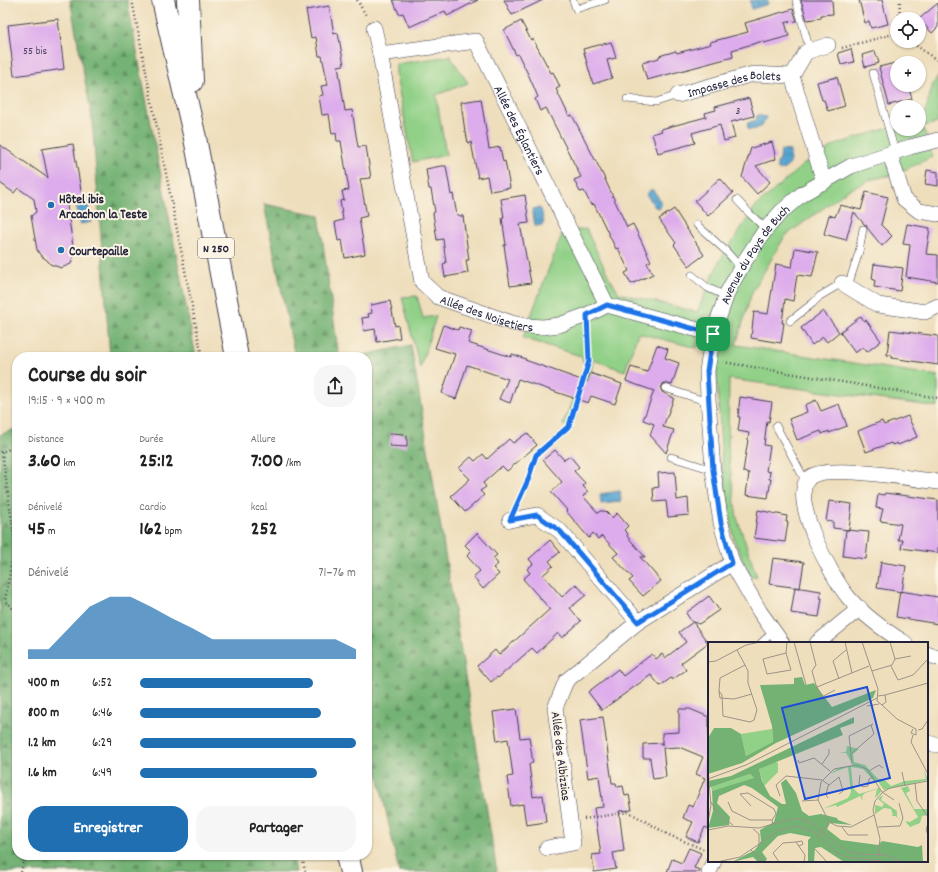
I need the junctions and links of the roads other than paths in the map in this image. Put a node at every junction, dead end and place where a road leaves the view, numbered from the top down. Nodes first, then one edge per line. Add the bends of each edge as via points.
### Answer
1 (163, 0) edge
2 (188, 0) edge
3 (573, 0) edge
4 (605, 0) edge
5 (796, 0) edge
6 (374, 28) road end
7 (828, 45) road end
8 (810, 51) junction
9 (380, 54) junction
10 (873, 73) dead end
11 (792, 76) junction
12 (678, 95) joint
13 (627, 99) dead end
14 (195, 138) junction
15 (938, 140) edge
16 (892, 153) junction
17 (824, 182) junction
18 (737, 200) dead end
19 (938, 214) edge
20 (697, 225) dead end
21 (766, 229) junction
22 (863, 229) dead end
23 (741, 268) junction
24 (692, 275) dead end
25 (845, 285) junction
26 (726, 296) junction
27 (607, 305) junction
28 (938, 306) edge
29 (790, 321) dead end
30 (713, 334) junction
31 (235, 352) edge
32 (665, 388) dead end
33 (708, 402) junction
34 (776, 426) dead end
35 (671, 457) dead end
36 (713, 470) junction
37 (806, 482) junction
38 (938, 482) edge
39 (510, 520) road end
40 (732, 563) junction
41 (860, 608) junction
42 (638, 622) junction
43 (777, 637) edge
44 (764, 642) edge
45 (819, 642) edge
46 (904, 642) edge
47 (928, 654) edge
48 (938, 658) edge
49 (928, 743) edge
50 (938, 745) edge
51 (547, 848) dead end
52 (348, 860) edge
53 (714, 862) edge
54 (351, 872) edge
55 (709, 872) edge

1 - 14 main road, N 250
2 - 14 main road, N 250
3 - 4 lane via 576,9
5 - 8 lane
6 - 9 street, Allée des Noisetiers
7 - 8 street
8 - 11 street, Impasse des Bolets via 806,52
9 - 27 street, Allée des Églantiers via 476,41
9 - 27 street, Allée des Noisetiers via 422,282 438,297 512,323 543,327 559,325
10 - 16 lane
11 - 12 street, Impasse des Bolets via 753,74
11 - 17 street, Impasse des Bolets
12 - 13 lane via 656,102
14 - 31 main road, N 250
15 - 16 street, Avenue du Pays de Buch
16 - 17 street, Avenue du Pays de Buch via 851,166
16 - 19 street via 904,199 919,211
17 - 21 street, Avenue du Pays de Buch via 802,194
18 - 21 lane
20 - 23 lane
21 - 23 street, Avenue du Pays de Buch
22 - 25 lane via 859,252
23 - 26 street, Avenue du Pays de Buch
24 - 26 lane via 708,288
25 - 28 street via 878,305 925,312
25 - 29 lane via 820,296
26 - 30 street, Avenue du Pays de Buch
27 - 30 street
30 - 33 street, Avenue du Pays de Buch via 707,371
32 - 33 lane
33 - 36 street, Avenue du Pays de Buch
34 - 37 lane
35 - 36 lane
36 - 40 street, Avenue du Pays de Buch via 721,523
37 - 38 street via 809,477 820,473 841,472 873,473
37 - 41 street via 806,511 815,540 848,597
39 - 42 street via 537,515 560,531
40 - 42 street, Allée des Albizzias
40 - 43 street, Avenue du Pays de Buch
41 - 45 street
41 - 46 street via 872,621
42 - 51 street, Allée des Albizzias via 566,681 555,708 573,843
43 - 44 lane
47 - 48 street
49 - 50 street
52 - 54 main road
53 - 55 street

